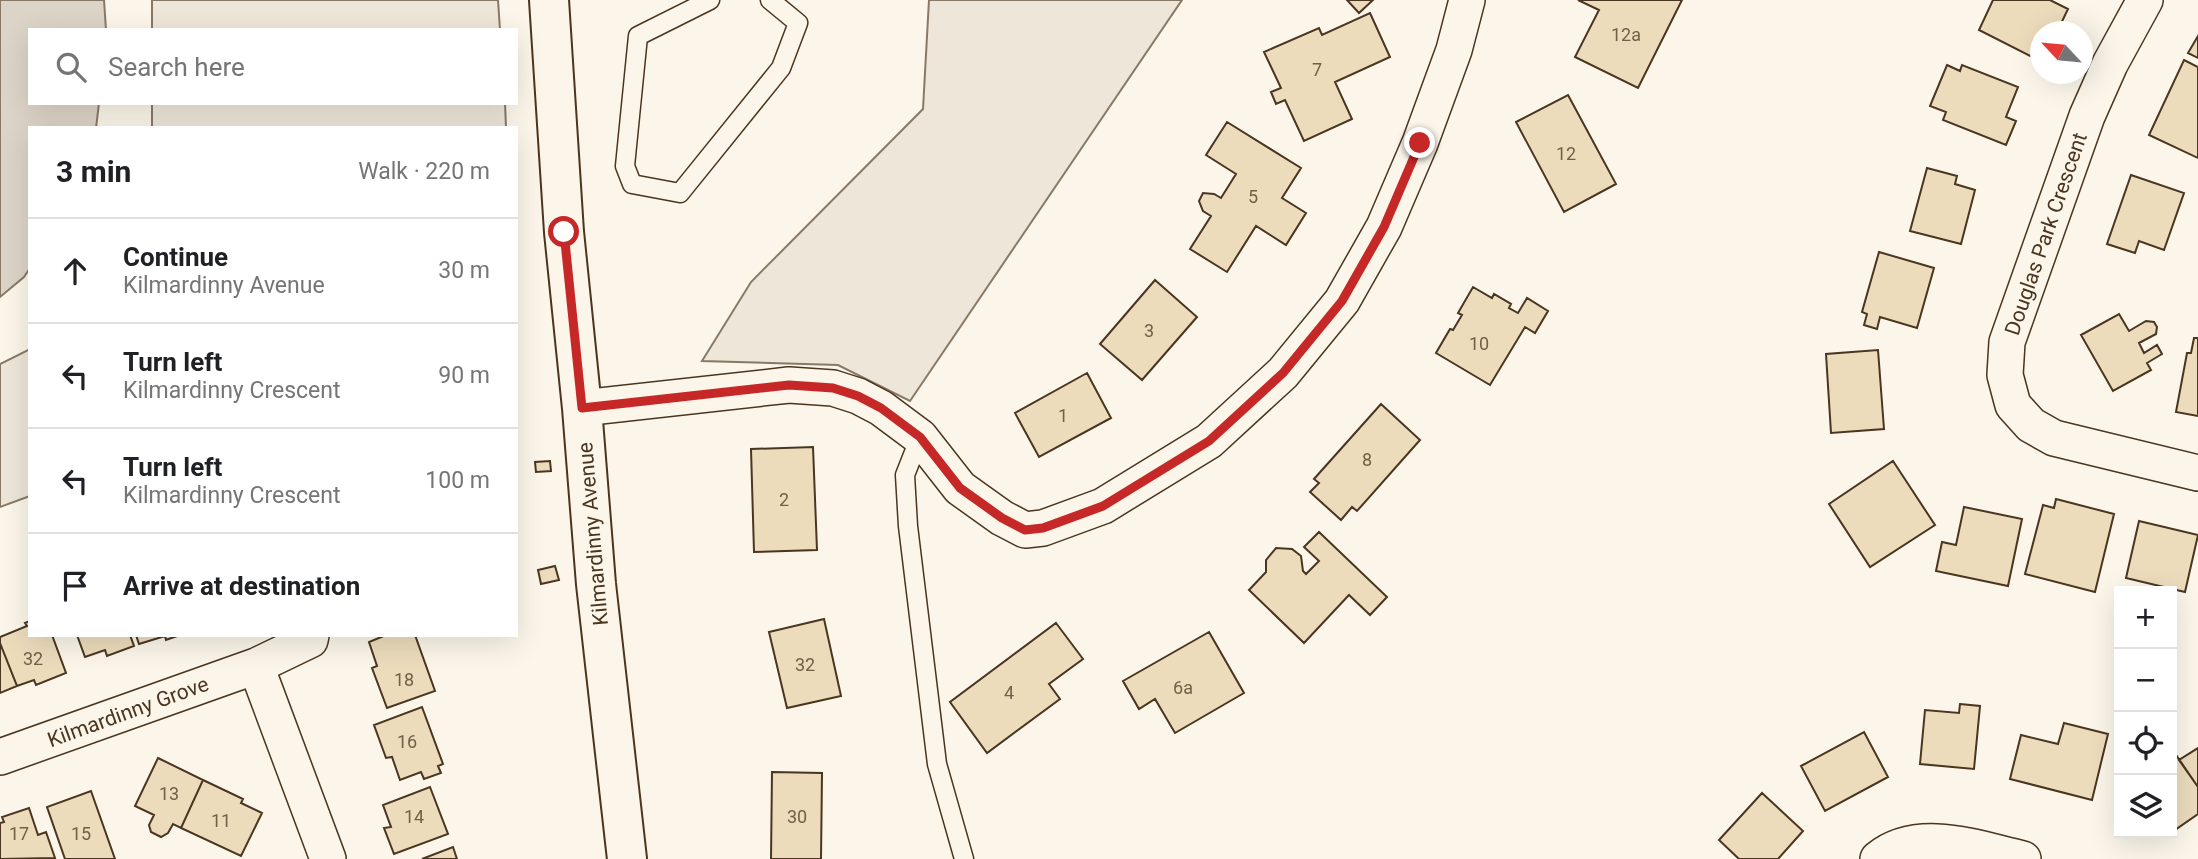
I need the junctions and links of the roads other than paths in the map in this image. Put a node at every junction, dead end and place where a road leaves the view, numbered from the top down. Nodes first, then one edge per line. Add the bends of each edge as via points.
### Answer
1 (550, 0) edge
2 (710, 0) edge
3 (770, 0) edge
4 (1467, 0) edge
5 (2145, 0) edge
6 (582, 408) junction
7 (920, 437) junction
8 (2198, 473) edge
9 (311, 637) edge
10 (256, 666) junction
11 (0, 757) edge
12 (328, 859) edge
13 (627, 859) edge
14 (964, 859) edge
15 (1878, 859) edge
16 (2023, 859) edge

1 - 6 street, Kilmardinny Avenue via 564,232
2 - 3 lane via 638,36 625,166 632,184 680,193 782,68 798,23
4 - 7 street via 1420,143 1384,227 1342,301 1283,373 1209,441 1103,506 1025,530 960,488
5 - 8 street, Douglas Park Crescent via 2087,116 2007,342 2005,375 2013,405 2031,425 2054,438
6 - 7 street via 789,385 833,388 881,408
6 - 13 street, Kilmardinny Avenue via 596,584
7 - 14 lane via 905,475 908,526 937,764
9 - 10 street, Kilmardinny Grove
10 - 11 street, Kilmardinny Grove
10 - 12 street
15 - 16 street via 1888,851 1924,841 1961,844

